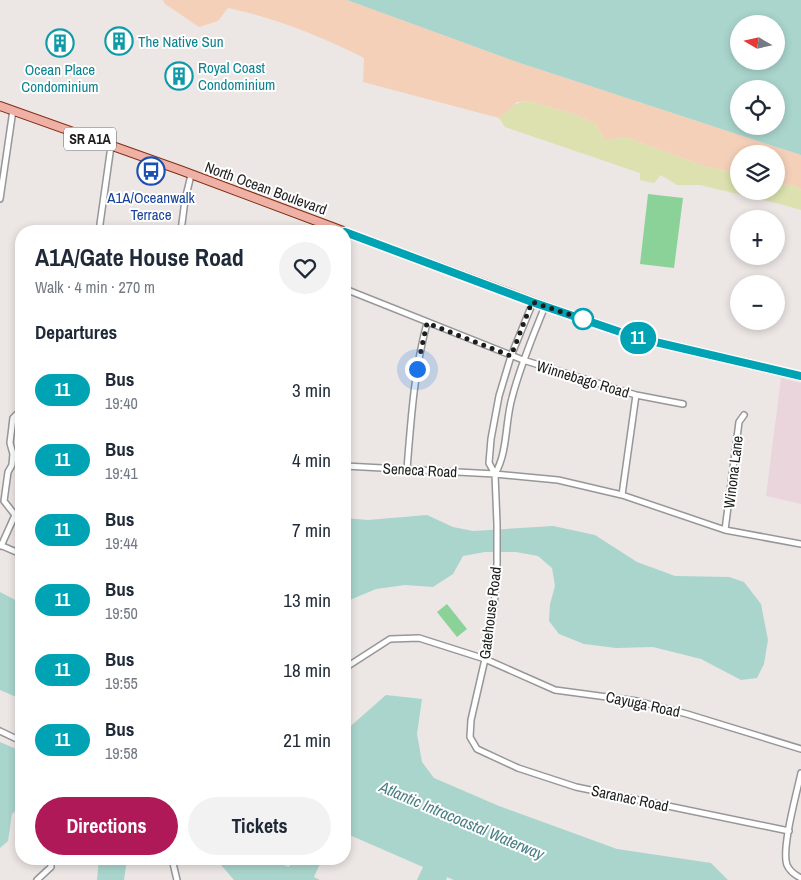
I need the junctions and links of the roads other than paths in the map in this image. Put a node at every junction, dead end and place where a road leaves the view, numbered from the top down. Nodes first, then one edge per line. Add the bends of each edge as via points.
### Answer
1 (0, 106) edge
2 (13, 110) junction
3 (111, 146) junction
4 (191, 175) junction
5 (1, 177) edge
6 (0, 199) edge
7 (100, 225) edge
8 (182, 225) edge
9 (325, 225) edge
10 (351, 235) edge
11 (351, 291) edge
12 (532, 302) junction
13 (545, 306) junction
14 (427, 323) junction
15 (511, 356) junction
16 (523, 360) junction
17 (801, 376) edge
18 (636, 395) junction
19 (683, 404) dead end
20 (744, 415) dead end
21 (15, 416) edge
22 (351, 466) edge
23 (407, 469) junction
24 (495, 474) junction
25 (622, 494) junction
26 (14, 516) joint
27 (725, 530) junction
28 (801, 544) edge
29 (0, 546) edge
30 (15, 552) edge
31 (485, 659) junction
32 (351, 664) edge
33 (0, 731) edge
34 (15, 738) edge
35 (801, 748) edge
36 (477, 749) joint
37 (801, 773) edge
38 (789, 831) junction
39 (51, 865) edge
40 (173, 865) edge
41 (801, 878) edge
42 (36, 880) edge
43 (177, 880) edge

1 - 2 main road, SR A1A
2 - 3 main road, SR A1A
2 - 5 street
3 - 4 main road, North Ocean Boulevard / SR A1A
3 - 7 street
4 - 8 street
4 - 9 main road, North Ocean Boulevard / SR A1A
5 - 6 street
10 - 12 main road, North Ocean Boulevard / SR A1A
11 - 14 street, Winnebago Road
12 - 13 main road, SR A1A
12 - 15 street, Gatehouse Road
13 - 16 street, Gatehouse Road
13 - 17 main road, SR A1A via 638,338
14 - 15 street, Winnebago Road
14 - 23 street via 414,387
15 - 16 street, Winnebago Road
15 - 24 street, Gatehouse Road via 491,438 488,463
16 - 18 street, Winnebago Road
16 - 24 street, Gatehouse Road via 511,399 501,464
18 - 19 street, Winnebago Road
18 - 25 street
20 - 27 street, Winona Lane via 739,422
21 - 26 street via 10,443 12,465 4,501
22 - 23 street, Seneca Road
23 - 24 street, Seneca Road
24 - 25 street via 558,480
24 - 31 street, Gatehouse Road via 497,564 494,608
25 - 27 street
26 - 29 street
27 - 28 street
29 - 30 street
31 - 32 street via 419,638 390,639
31 - 35 street, Cayuga Road via 555,690 637,701
31 - 36 street, Gatehouse Road via 471,720 470,737
33 - 34 street
36 - 38 street, Saranac Road via 518,768 576,787
37 - 38 street
38 - 41 street via 787,864 794,875
39 - 42 street
40 - 43 street

